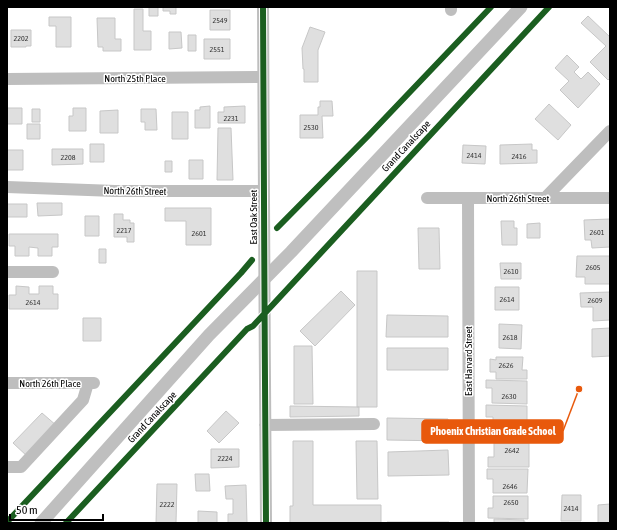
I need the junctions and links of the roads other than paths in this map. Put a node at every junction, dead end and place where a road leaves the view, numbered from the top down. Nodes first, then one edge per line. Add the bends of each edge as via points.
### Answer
1 (263, 7) edge
2 (263, 77) junction
3 (7, 79) edge
4 (610, 131) edge
5 (7, 187) edge
6 (263, 191) junction
7 (427, 198) dead end
8 (468, 198) junction
9 (545, 198) junction
10 (610, 198) edge
11 (7, 272) edge
12 (54, 272) dead end
13 (7, 383) edge
14 (374, 424) dead end
15 (265, 425) junction
16 (7, 467) edge
17 (266, 523) edge
18 (469, 523) edge

1 - 2 street, East Oak Street
2 - 3 street, North 25th Place
2 - 6 street, East Oak Street
4 - 9 street
5 - 6 street, North 26th Street via 115,191
6 - 15 street, East Oak Street
7 - 8 street, North 26th Street
8 - 9 street, North 26th Street
8 - 18 street, East Harvard Street
9 - 10 street, North 26th Street
11 - 12 street
13 - 16 street, North 26th Place via 90,383 83,400 21,467
14 - 15 street
15 - 17 street, East Oak Street

